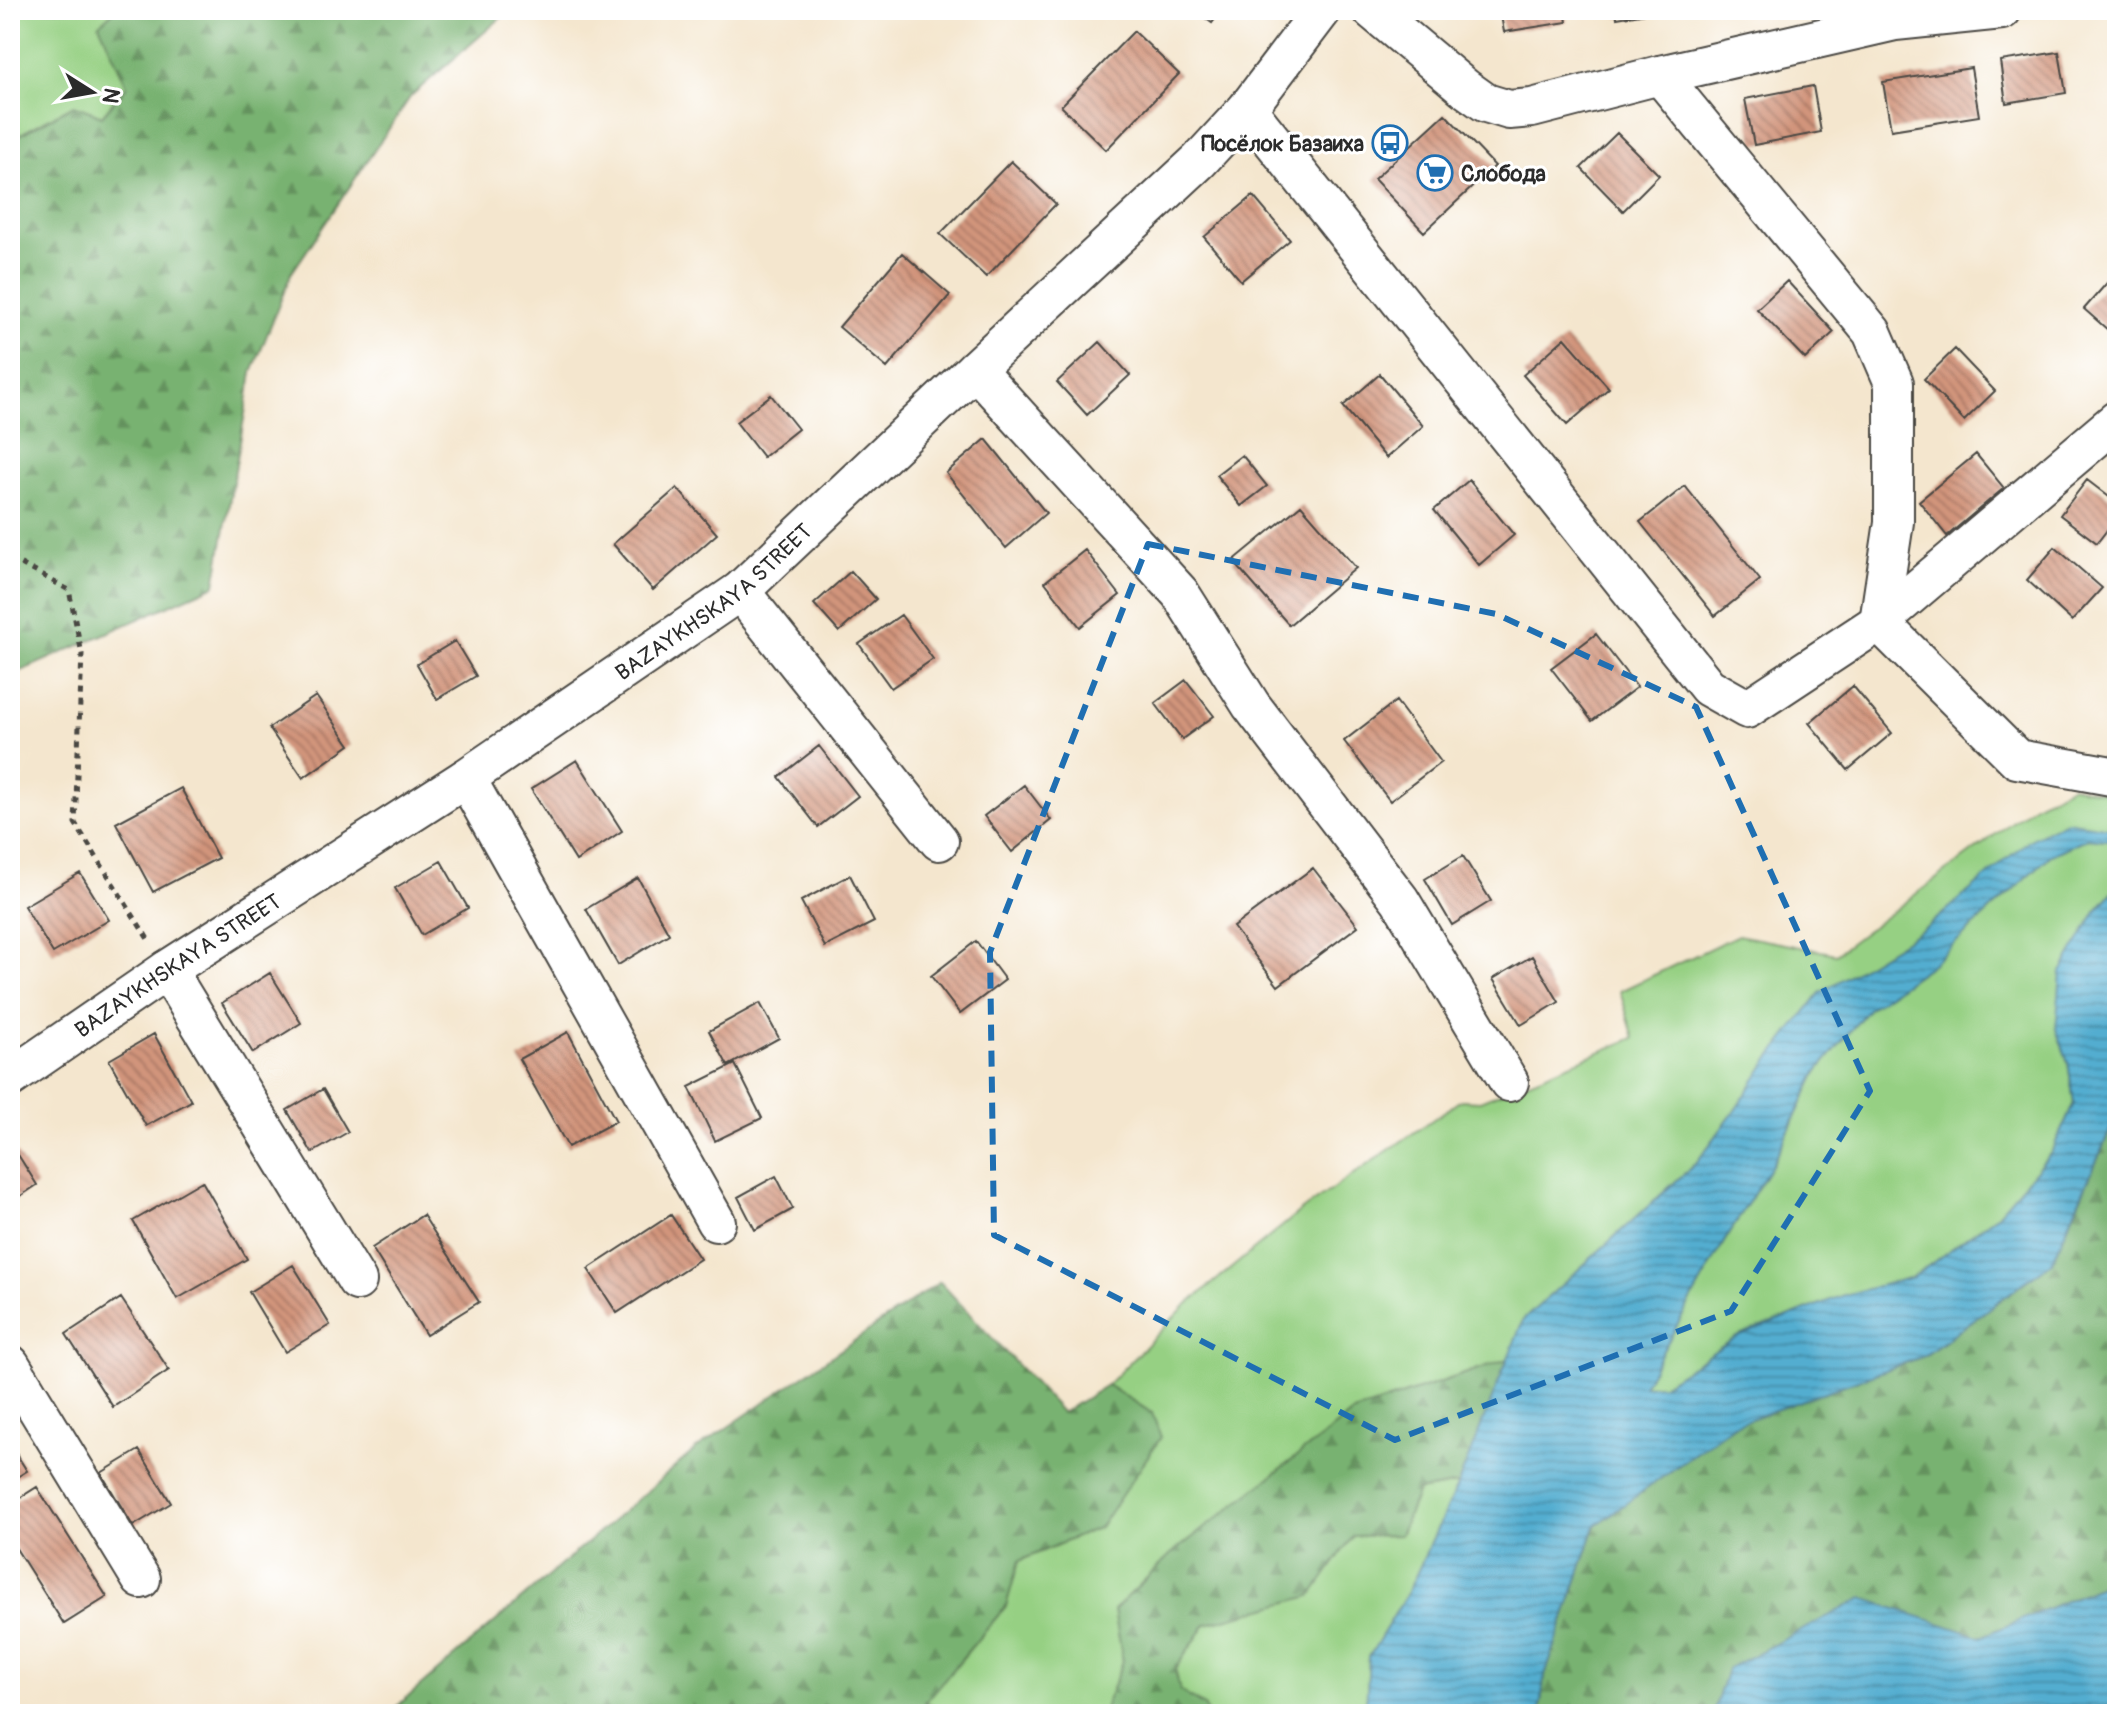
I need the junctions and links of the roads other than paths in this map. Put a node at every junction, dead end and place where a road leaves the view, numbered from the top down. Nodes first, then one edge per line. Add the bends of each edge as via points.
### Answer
1 (1322, 10) edge
2 (1372, 10) edge
3 (2002, 10) edge
4 (1660, 75) junction
5 (1247, 109) junction
6 (975, 369) junction
7 (2117, 420) edge
8 (740, 591) junction
9 (1879, 622) junction
10 (2117, 777) edge
11 (466, 778) junction
12 (939, 841) dead end
13 (167, 970) junction
14 (10, 1078) edge
15 (1509, 1082) dead end
16 (716, 1222) dead end
17 (357, 1281) dead end
18 (10, 1364) edge
19 (141, 1579) dead end

1 - 5 street, BAZAYKHSKAYA STREET
2 - 4 street via 1465,88 1486,103 1509,110
3 - 4 street via 1895,21
4 - 9 street via 1872,332 1894,383 1894,522
5 - 6 street, BAZAYKHSKAYA STREET via 1199,161
5 - 9 street via 1708,687 1747,709
6 - 8 street, BAZAYKHSKAYA STREET
6 - 15 street via 1180,593 1251,705 1400,900
7 - 9 street
8 - 11 street, BAZAYKHSKAYA STREET
8 - 12 street
9 - 10 street via 2017,759
11 - 13 street, BAZAYKHSKAYA STREET
11 - 16 street
13 - 14 street, BAZAYKHSKAYA STREET
13 - 17 street
18 - 19 street

